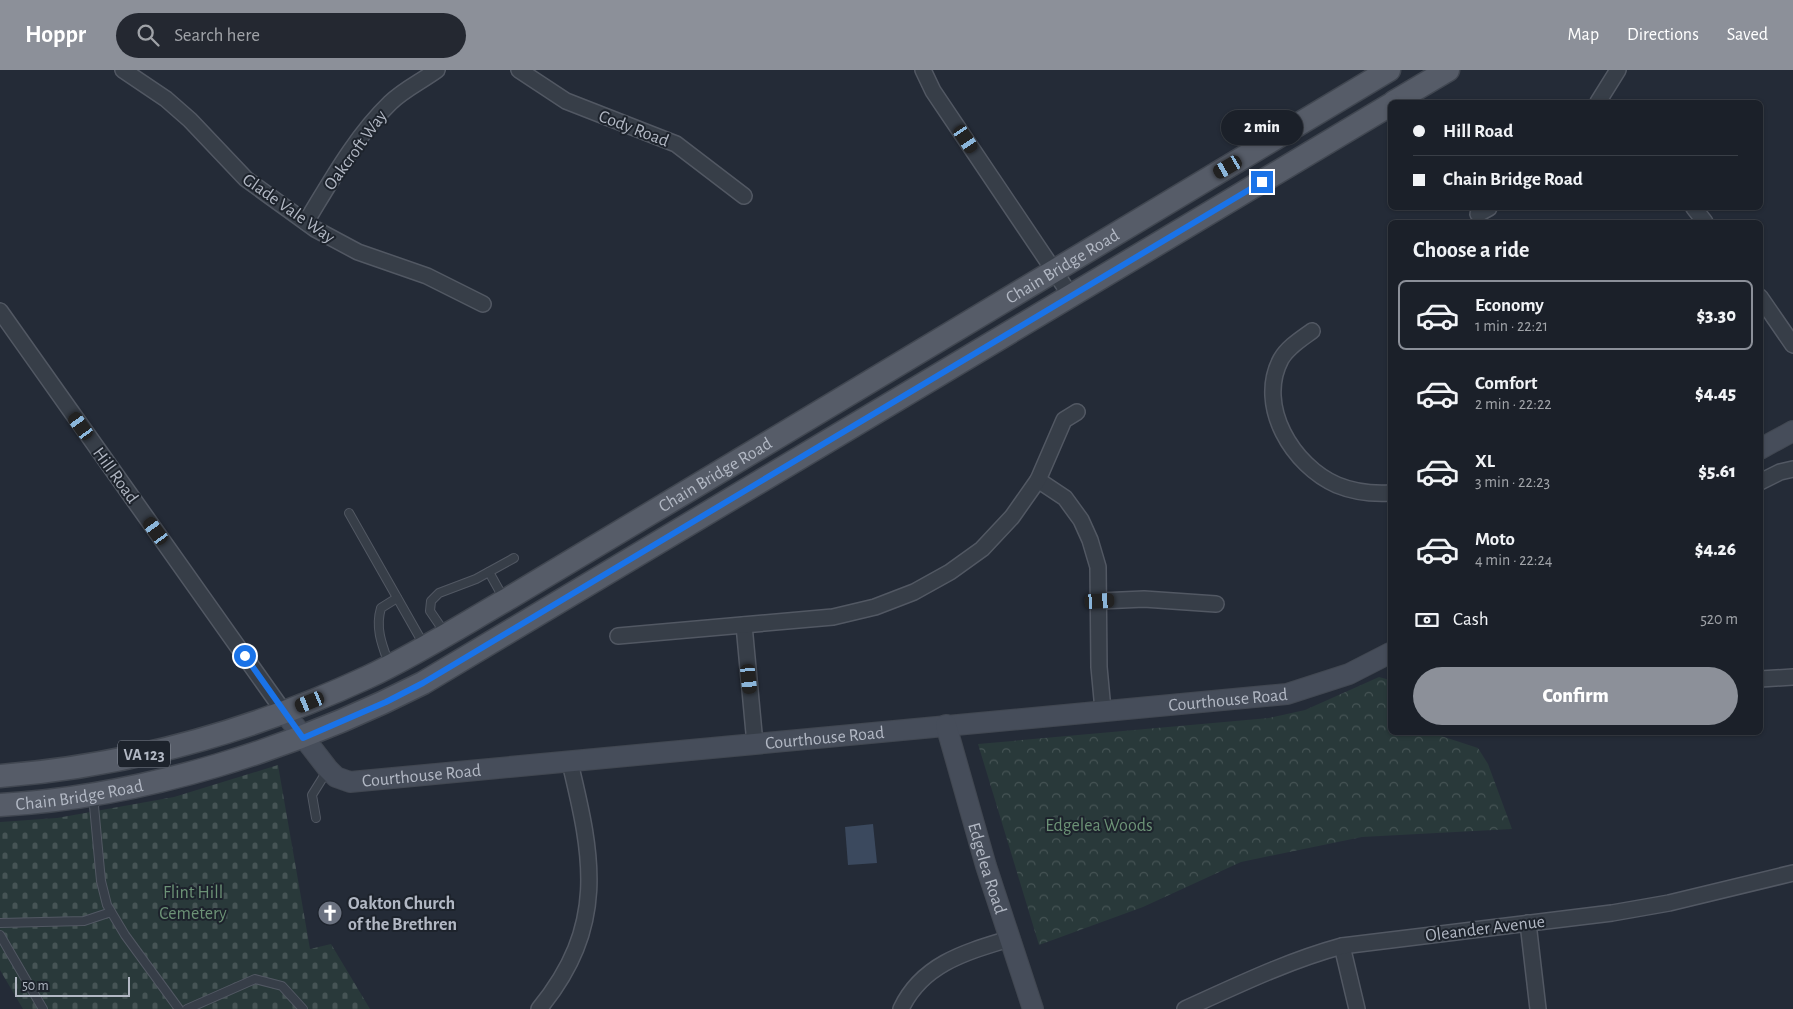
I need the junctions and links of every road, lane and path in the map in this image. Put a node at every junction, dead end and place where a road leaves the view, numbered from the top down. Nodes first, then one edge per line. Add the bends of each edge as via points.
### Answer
1 (123, 70) edge
2 (437, 70) edge
3 (519, 70) edge
4 (923, 70) edge
5 (1390, 70) edge
6 (1448, 70) edge
7 (1618, 70) edge
8 (1397, 100) edge
9 (1599, 100) edge
10 (1388, 106) edge
11 (744, 196) dead end
12 (1696, 210) edge
13 (1703, 220) edge
14 (306, 222) junction
15 (1054, 270) junction
16 (1071, 296) junction
17 (1763, 303) edge
18 (483, 304) dead end
19 (0, 311) edge
20 (1312, 331) dead end
21 (1793, 345) edge
22 (1077, 412) dead end
23 (1793, 431) edge
24 (1763, 447) edge
25 (1793, 469) edge
26 (1038, 480) junction
27 (1763, 480) edge
28 (1388, 494) edge
29 (349, 513) dead end
30 (514, 558) dead end
31 (489, 572) junction
32 (397, 598) junction
33 (505, 601) junction
34 (1100, 601) junction
35 (1216, 604) dead end
36 (744, 625) junction
37 (446, 635) junction
38 (618, 636) dead end
39 (425, 646) junction
40 (1388, 654) edge
41 (390, 666) junction
42 (1793, 677) edge
43 (1763, 679) edge
44 (1103, 710) junction
45 (284, 712) junction
46 (946, 725) junction
47 (303, 738) junction
48 (755, 744) junction
49 (570, 762) junction
50 (328, 769) junction
51 (0, 776) edge
52 (100, 792) junction
53 (0, 805) edge
54 (316, 818) dead end
55 (1793, 873) edge
56 (111, 912) junction
57 (0, 923) edge
58 (1528, 923) junction
59 (0, 936) edge
60 (1009, 939) junction
61 (1342, 946) junction
62 (43, 1009) edge
63 (179, 1009) edge
64 (187, 1009) edge
65 (303, 1009) edge
66 (539, 1009) edge
67 (901, 1009) edge
68 (1033, 1009) edge
69 (1185, 1009) edge
70 (1357, 1009) edge
71 (1538, 1009) edge

1 - 14 street, Glade Vale Way via 172,104 246,179
2 - 14 street, Oakcroft Way via 395,98 366,130
3 - 11 street, Cody Road via 566,101 676,144
4 - 15 street via 933,91
5 - 15 main road, Chain Bridge Road / VA 123
6 - 8 main road
7 - 9 street
10 - 16 main road, Chain Bridge Road / VA 123
12 - 13 street
14 - 18 street, Glade Vale Way via 338,243 427,276
15 - 16 street
15 - 33 main road, Chain Bridge Road / VA 123
16 - 47 main road, Chain Bridge Road / VA 123 via 423,683
17 - 21 street
19 - 45 street, Hill Road
20 - 28 street via 1286,353 1274,376 1272,390 1280,427 1302,460 1326,479 1361,492
22 - 26 street via 1064,420
23 - 24 street
25 - 27 street
26 - 34 street via 1065,498 1081,520 1098,567
26 - 36 street via 982,549 914,592 875,607 833,617
29 - 32 lane
30 - 31 lane
31 - 33 lane
31 - 37 lane via 439,593 431,601 430,611
32 - 39 lane
32 - 41 lane via 380,608 377,621 381,644
33 - 37 main road, Chain Bridge Road / VA 123
34 - 35 street via 1144,599
34 - 44 street via 1099,667
36 - 38 street
36 - 48 street
37 - 39 main road, Chain Bridge Road / VA 123
39 - 41 main road, Chain Bridge Road / VA 123
40 - 44 street, Courthouse Road via 1349,674 1287,694
41 - 45 main road, Chain Bridge Road / VA 123
42 - 43 street
44 - 46 street, Courthouse Road
45 - 47 street, Courthouse Road
45 - 51 main road, Chain Bridge Road / VA 123 via 236,730 124,759 59,771
46 - 48 street, Courthouse Road
46 - 60 street, Edgelea Road
47 - 50 street, Courthouse Road
47 - 52 main road, Chain Bridge Road / VA 123 via 198,771
48 - 49 street, Courthouse Road
49 - 50 street, Courthouse Road via 350,782 336,777
49 - 66 street via 586,827 588,904 570,962
50 - 54 lane via 312,795
52 - 53 main road, Chain Bridge Road / VA 123
52 - 56 lane via 94,806 101,881 106,905
55 - 58 street, Oleander Avenue via 1668,903
56 - 57 lane via 84,920
56 - 63 lane
58 - 61 street, Oleander Avenue
58 - 71 street
59 - 62 lane
60 - 67 street via 944,962 921,980
60 - 68 street, Edgelea Road
61 - 69 street, Oleander Avenue via 1266,973
61 - 70 street
64 - 65 lane via 255,979 282,986

